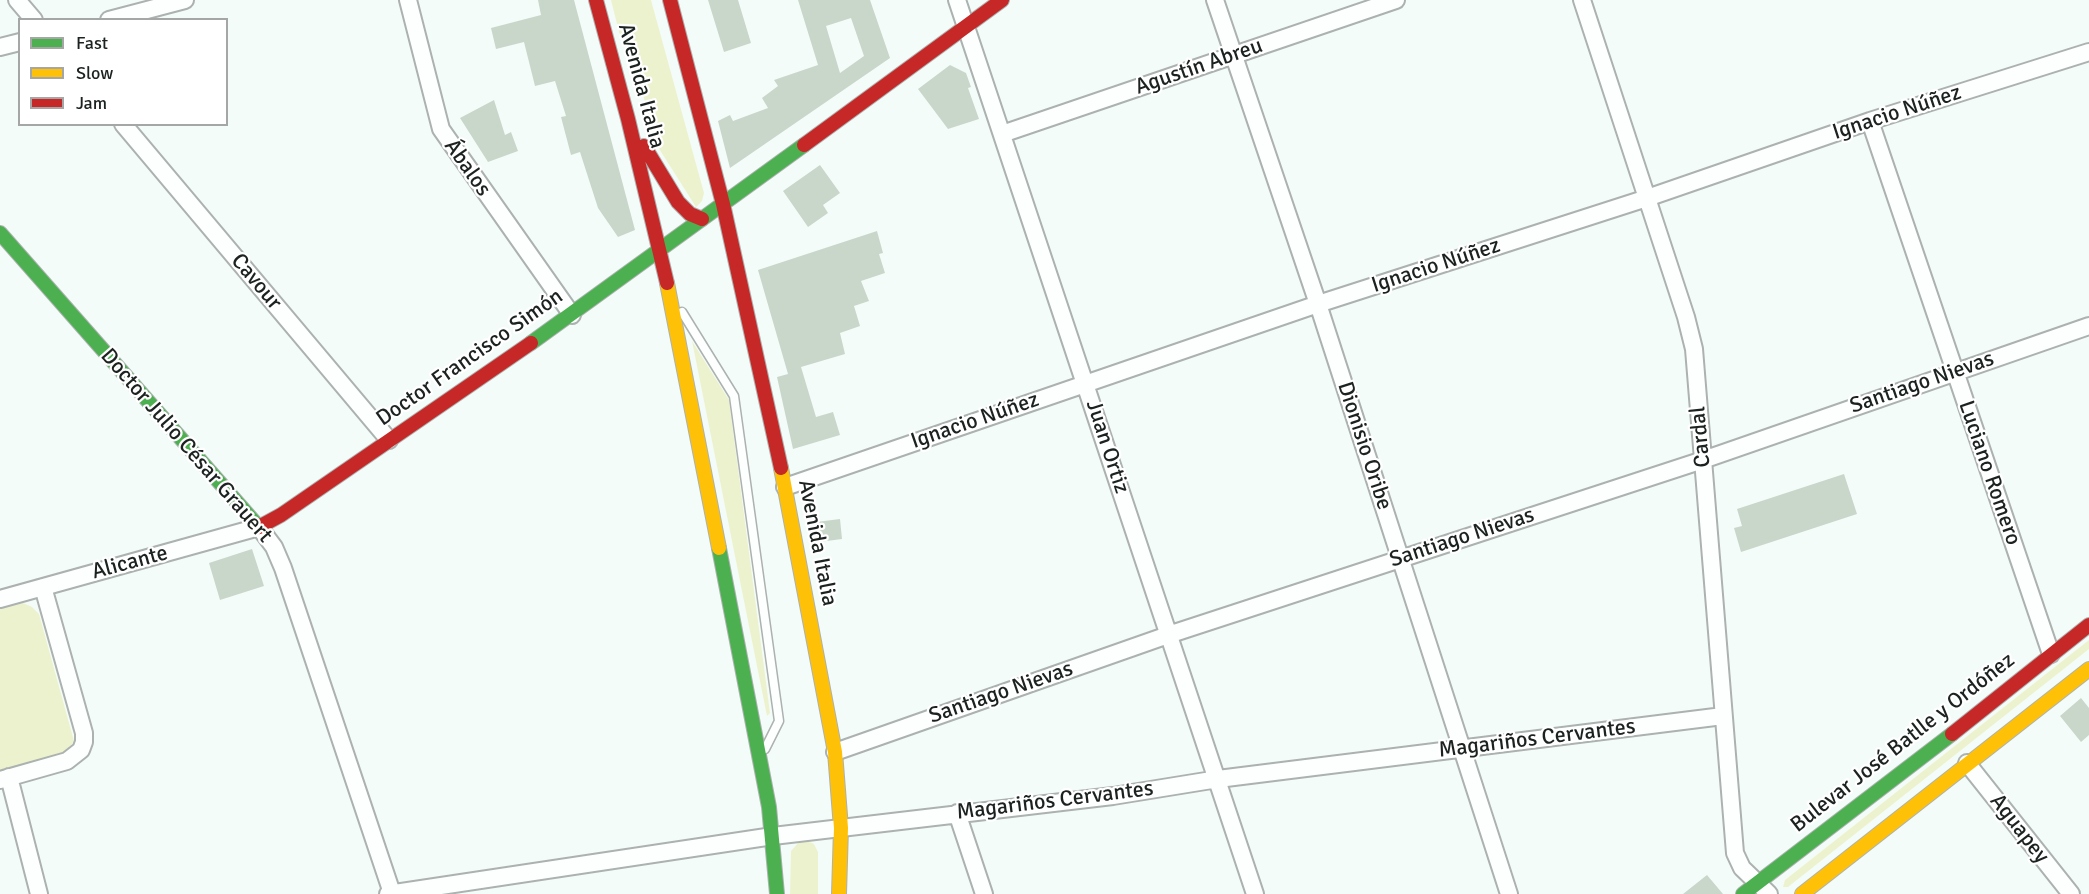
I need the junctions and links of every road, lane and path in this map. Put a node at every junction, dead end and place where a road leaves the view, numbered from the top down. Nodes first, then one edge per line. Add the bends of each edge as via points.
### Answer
1 (17, 0) edge
2 (185, 0) edge
3 (408, 0) edge
4 (596, 0) edge
5 (670, 0) edge
6 (957, 0) edge
7 (1002, 0) edge
8 (1215, 0) edge
9 (1396, 0) edge
10 (1582, 0) edge
11 (32, 18) edge
12 (117, 18) edge
13 (966, 26) junction
14 (18, 42) edge
15 (0, 47) edge
16 (2089, 52) edge
17 (1234, 55) junction
18 (628, 119) junction
19 (1870, 121) junction
20 (125, 126) edge
21 (1002, 134) junction
22 (1647, 198) junction
23 (723, 204) junction
24 (702, 219) junction
25 (0, 233) edge
26 (659, 252) junction
27 (668, 288) junction
28 (1318, 304) junction
29 (572, 315) junction
30 (2089, 326) edge
31 (1954, 371) junction
32 (1086, 383) junction
33 (389, 440) junction
34 (1703, 460) junction
35 (785, 487) junction
36 (259, 527) junction
37 (1400, 558) junction
38 (43, 587) junction
39 (0, 599) edge
40 (2089, 625) edge
41 (1168, 635) junction
42 (2051, 654) junction
43 (2089, 669) edge
44 (1723, 716) junction
45 (1461, 749) junction
46 (835, 752) junction
47 (759, 759) junction
48 (1968, 763) junction
49 (5, 778) edge
50 (1218, 778) junction
51 (957, 813) junction
52 (841, 828) junction
53 (773, 836) junction
54 (1749, 889) edge
55 (39, 894) edge
56 (390, 894) edge
57 (777, 894) edge
58 (840, 894) edge
59 (984, 894) edge
60 (1255, 894) edge
61 (1509, 894) edge
62 (1769, 894) edge
63 (1802, 894) edge
64 (2070, 894) edge

1 - 11 street
2 - 12 street
3 - 29 street, Ábalos via 441,129
4 - 18 main road, Avenida Italia
5 - 23 main road, Avenida Italia
6 - 13 street, Juan Ortiz
7 - 13 main road
8 - 17 street, Dionisio Oribe
9 - 17 street, Agustín Abreu
10 - 22 street, Cardal
13 - 21 street, Juan Ortiz
13 - 23 main road
14 - 15 street
16 - 19 street, Ignacio Núñez
17 - 21 street, Agustín Abreu
17 - 28 street, Dionisio Oribe
18 - 24 main road via 678,202
18 - 26 main road, Avenida Italia
19 - 22 street, Ignacio Núñez
19 - 31 street, Luciano Romero
20 - 33 street, Cavour
21 - 32 street, Juan Ortiz
22 - 28 street, Ignacio Núñez
22 - 34 street, Cardal via 1694,349
23 - 24 main road
23 - 35 main road, Avenida Italia
24 - 26 main road, Doctor Francisco Simón
25 - 36 main road, Doctor Julio César Grauert
26 - 27 main road, Avenida Italia
26 - 29 main road, Doctor Francisco Simón
27 - 47 main road, Avenida Italia
27 - 47 lane, Avenida Italia via 734,396 779,721
28 - 32 street, Ignacio Núñez
28 - 37 street, Dionisio Oribe
29 - 33 main road, Doctor Francisco Simón
30 - 31 street, Santiago Nievas
31 - 34 street, Santiago Nievas
31 - 42 street, Luciano Romero
32 - 35 street, Ignacio Núñez
32 - 41 street, Juan Ortiz
33 - 36 main road, Doctor Francisco Simón
34 - 37 street, Santiago Nievas
34 - 44 street, Cardal
35 - 46 main road, Avenida Italia
36 - 38 street, Alicante
36 - 56 street, Doctor Julio César Grauert via 283,568
37 - 41 street, Santiago Nievas
37 - 45 street, Dionisio Oribe
38 - 39 street, Alicante
38 - 49 street via 84,742 81,750 67,761
40 - 42 main road, Bulevar José Batlle y Ordóñez
41 - 46 street, Santiago Nievas
41 - 50 street, Juan Ortiz
42 - 54 main road, Bulevar José Batlle y Ordóñez
43 - 48 main road
44 - 45 street, Magariños Cervantes
44 - 54 street, Cardal via 1735,854
45 - 50 street, Magariños Cervantes
45 - 61 street, Dionisio Oribe
46 - 52 main road, Avenida Italia
47 - 53 main road, Avenida Italia
48 - 63 main road
48 - 64 street, Aguapey
49 - 55 street
50 - 51 street, Magariños Cervantes via 1113,796
50 - 60 street, Juan Ortiz
51 - 52 street, Magariños Cervantes
51 - 59 street
52 - 53 street, Magariños Cervantes via 822,836
52 - 58 main road, Avenida Italia
53 - 56 street, Magariños Cervantes
53 - 57 main road, Avenida Italia
54 - 62 street, Cardal

